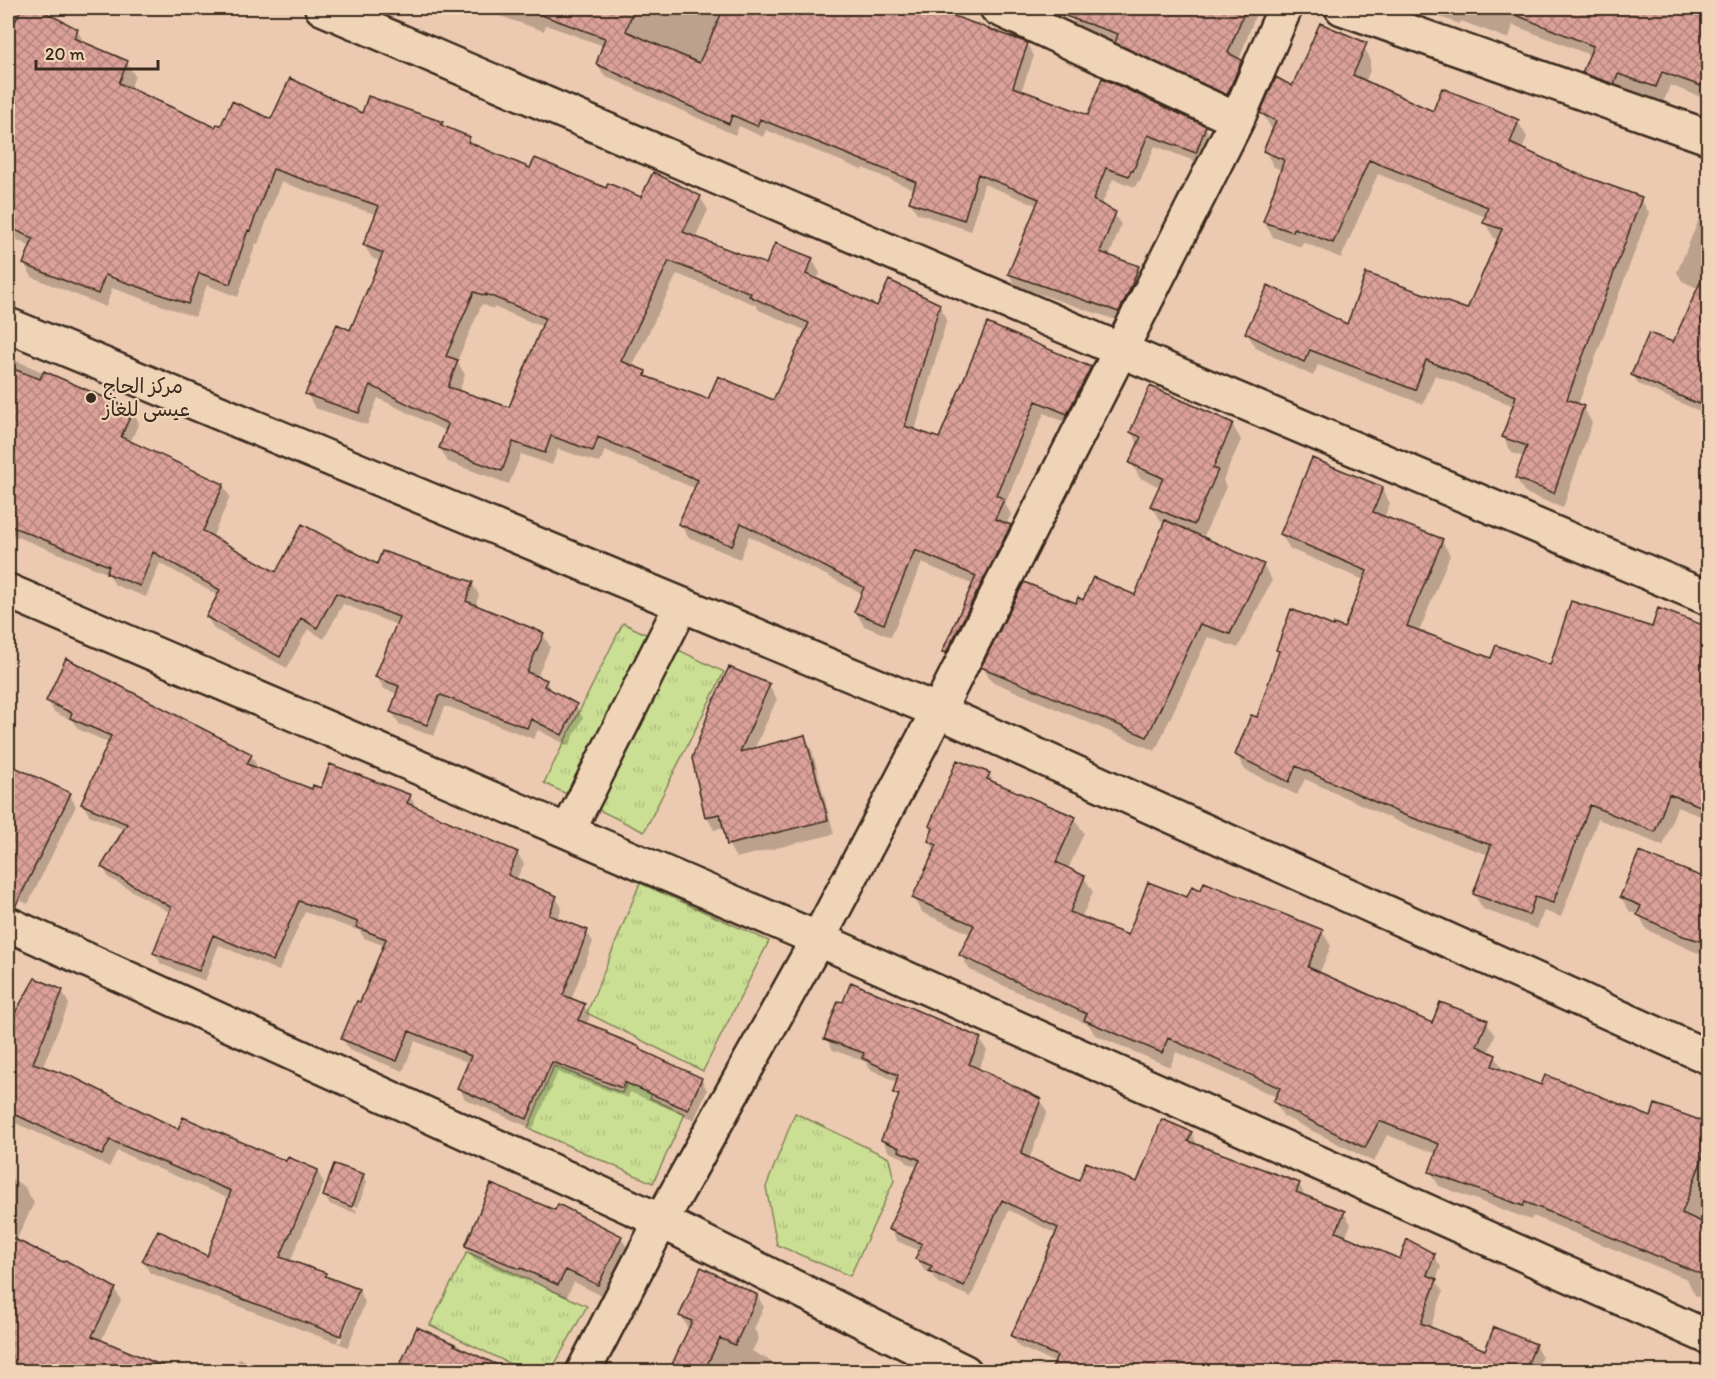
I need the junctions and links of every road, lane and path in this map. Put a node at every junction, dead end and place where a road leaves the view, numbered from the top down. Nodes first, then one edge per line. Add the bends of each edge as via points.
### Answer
1 (322, 8) edge
2 (1285, 8) edge
3 (1342, 8) edge
4 (1006, 10) edge
5 (373, 17) edge
6 (1237, 120) junction
7 (1708, 137) edge
8 (8, 325) edge
9 (1120, 350) junction
10 (8, 591) edge
11 (1708, 598) edge
12 (681, 606) junction
13 (938, 711) junction
14 (568, 831) junction
15 (8, 924) edge
16 (818, 939) junction
17 (1708, 1058) edge
18 (662, 1221) junction
19 (1708, 1337) edge
20 (584, 1371) edge
21 (965, 1371) edge

1 - 5 street
2 - 6 street
3 - 7 street
4 - 6 street
5 - 9 street
6 - 9 street
8 - 12 street
9 - 11 street
9 - 13 street
10 - 14 street
12 - 13 street
12 - 14 street
13 - 16 street
13 - 17 street
14 - 16 street
15 - 18 street
16 - 18 street
16 - 19 street
18 - 20 street
18 - 21 street

